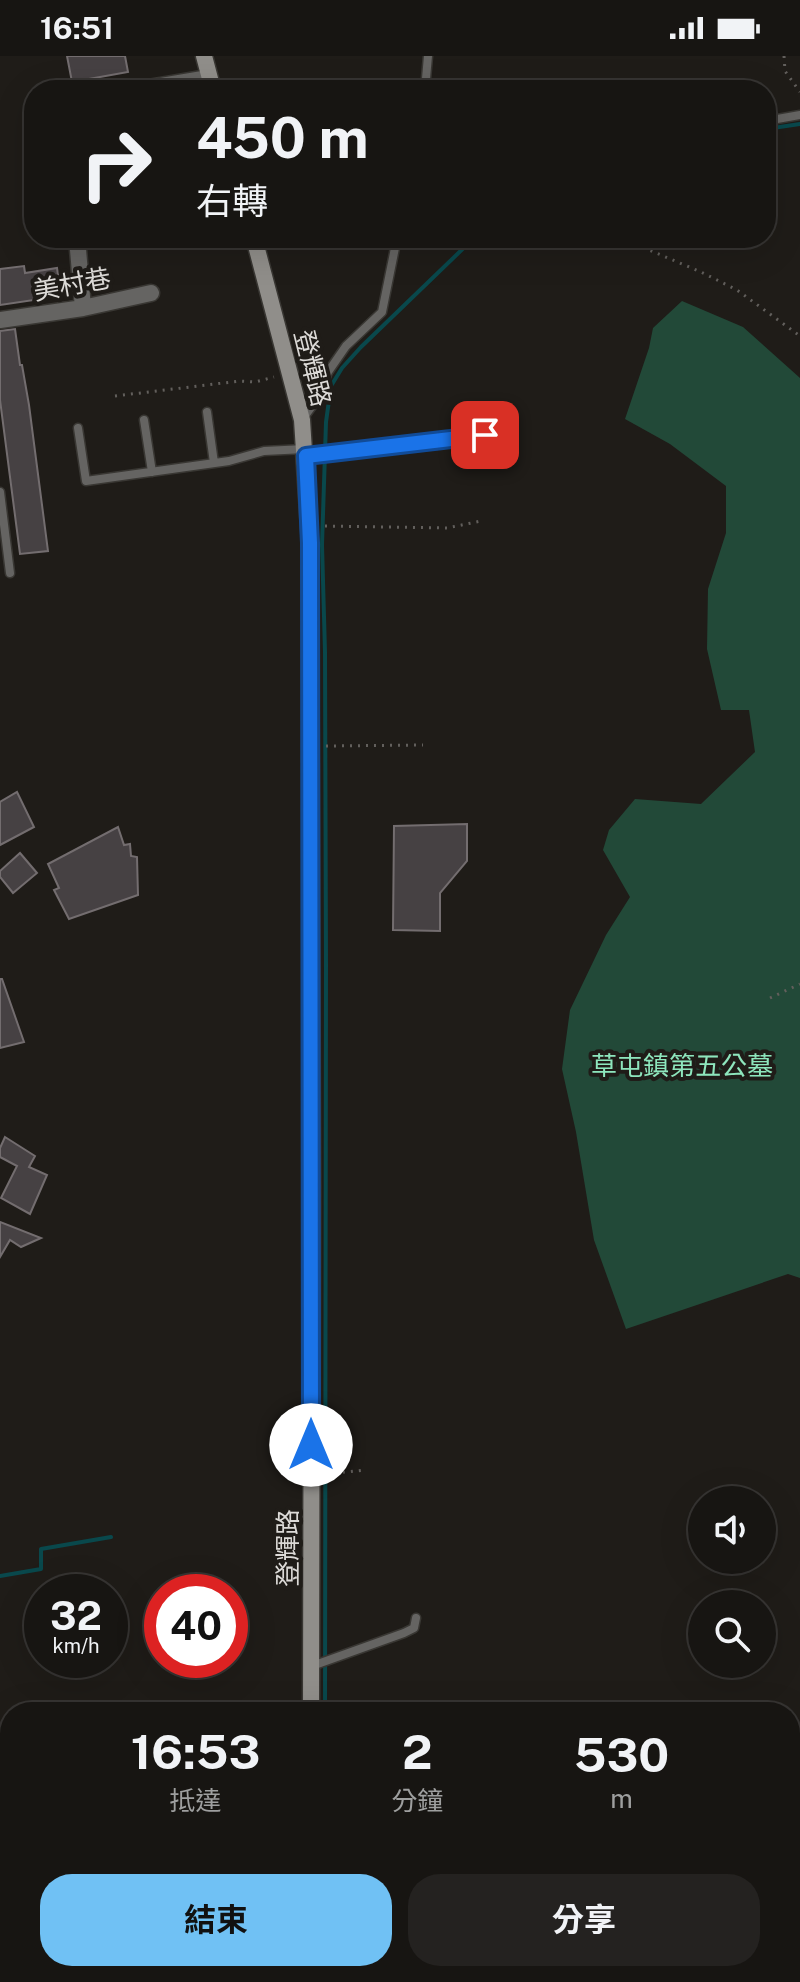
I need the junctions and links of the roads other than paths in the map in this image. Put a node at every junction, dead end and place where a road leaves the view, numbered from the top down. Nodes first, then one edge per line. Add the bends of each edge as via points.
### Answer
1 (204, 56) edge
2 (428, 56) edge
3 (210, 80) edge
4 (426, 80) edge
5 (800, 115) edge
6 (776, 119) edge
7 (78, 248) edge
8 (257, 248) edge
9 (395, 248) edge
10 (151, 293) dead end
11 (83, 308) junction
12 (0, 320) edge
13 (207, 412) dead end
14 (144, 420) dead end
15 (302, 420) junction
16 (78, 428) dead end
17 (485, 435) dead end
18 (306, 452) junction
19 (214, 463) junction
20 (152, 472) junction
21 (0, 492) edge
22 (10, 573) dead end
23 (416, 1618) dead end
24 (311, 1666) junction
25 (311, 1702) edge

1 - 3 street
2 - 4 lane
5 - 6 lane
7 - 11 street
8 - 15 street, 登輝路
9 - 15 lane via 382,312 346,346
10 - 11 street, 美村巷
11 - 12 street, 美村巷
13 - 19 lane
14 - 20 lane
15 - 18 street, 登輝路
16 - 20 lane via 86,481
17 - 18 lane
18 - 19 lane via 264,451
18 - 24 street, 登輝路
19 - 20 lane
21 - 22 lane
23 - 24 lane via 414,1628 404,1633
24 - 25 street, 登輝路

